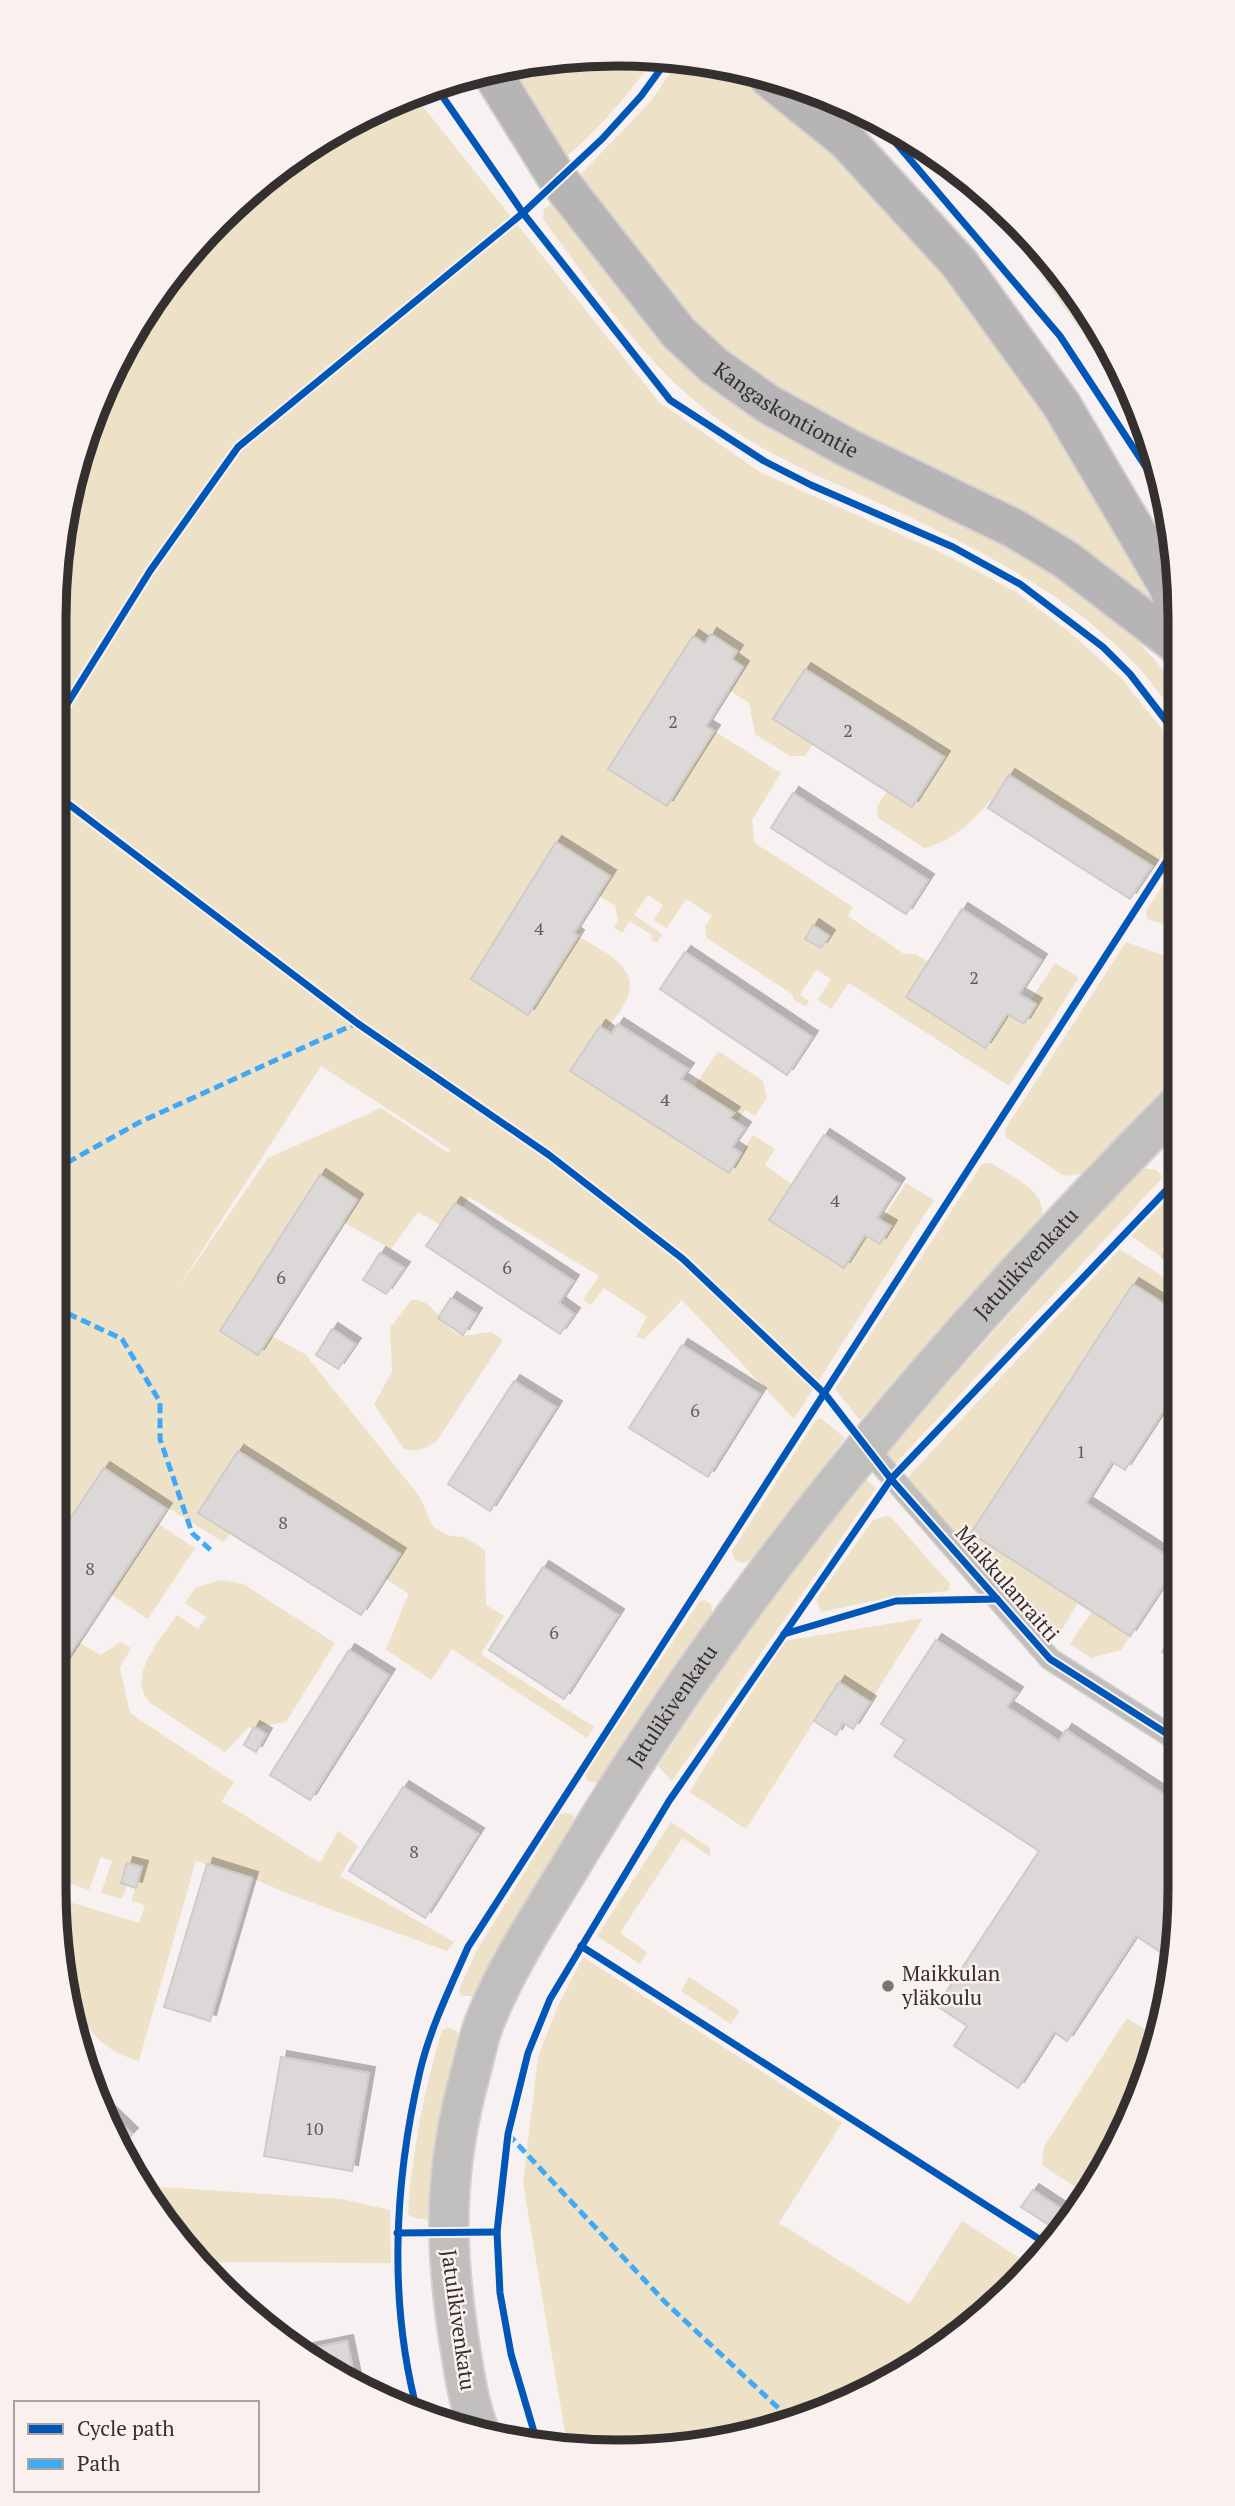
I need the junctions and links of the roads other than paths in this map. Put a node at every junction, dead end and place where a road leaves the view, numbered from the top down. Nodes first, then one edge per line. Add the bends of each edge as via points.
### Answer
1 (496, 80) edge
2 (789, 94) edge
3 (1167, 584) edge
4 (1168, 638) edge
5 (1168, 1114) edge
6 (865, 1446) junction
7 (1168, 1734) edge
8 (476, 2421) edge

1 - 4 street, Kangaskontiontie via 557,178 678,332 713,365 768,404 848,448 1016,529 1065,559
2 - 3 street via 846,140 959,263 1061,404
5 - 6 street, Jatulikivenkatu via 1080,1204
6 - 7 lane, Maikkulanraitti via 1049,1659
6 - 8 street, Jatulikivenkatu via 749,1596 638,1758 512,1965 484,2023 458,2120 448,2186 447,2233 464,2373

